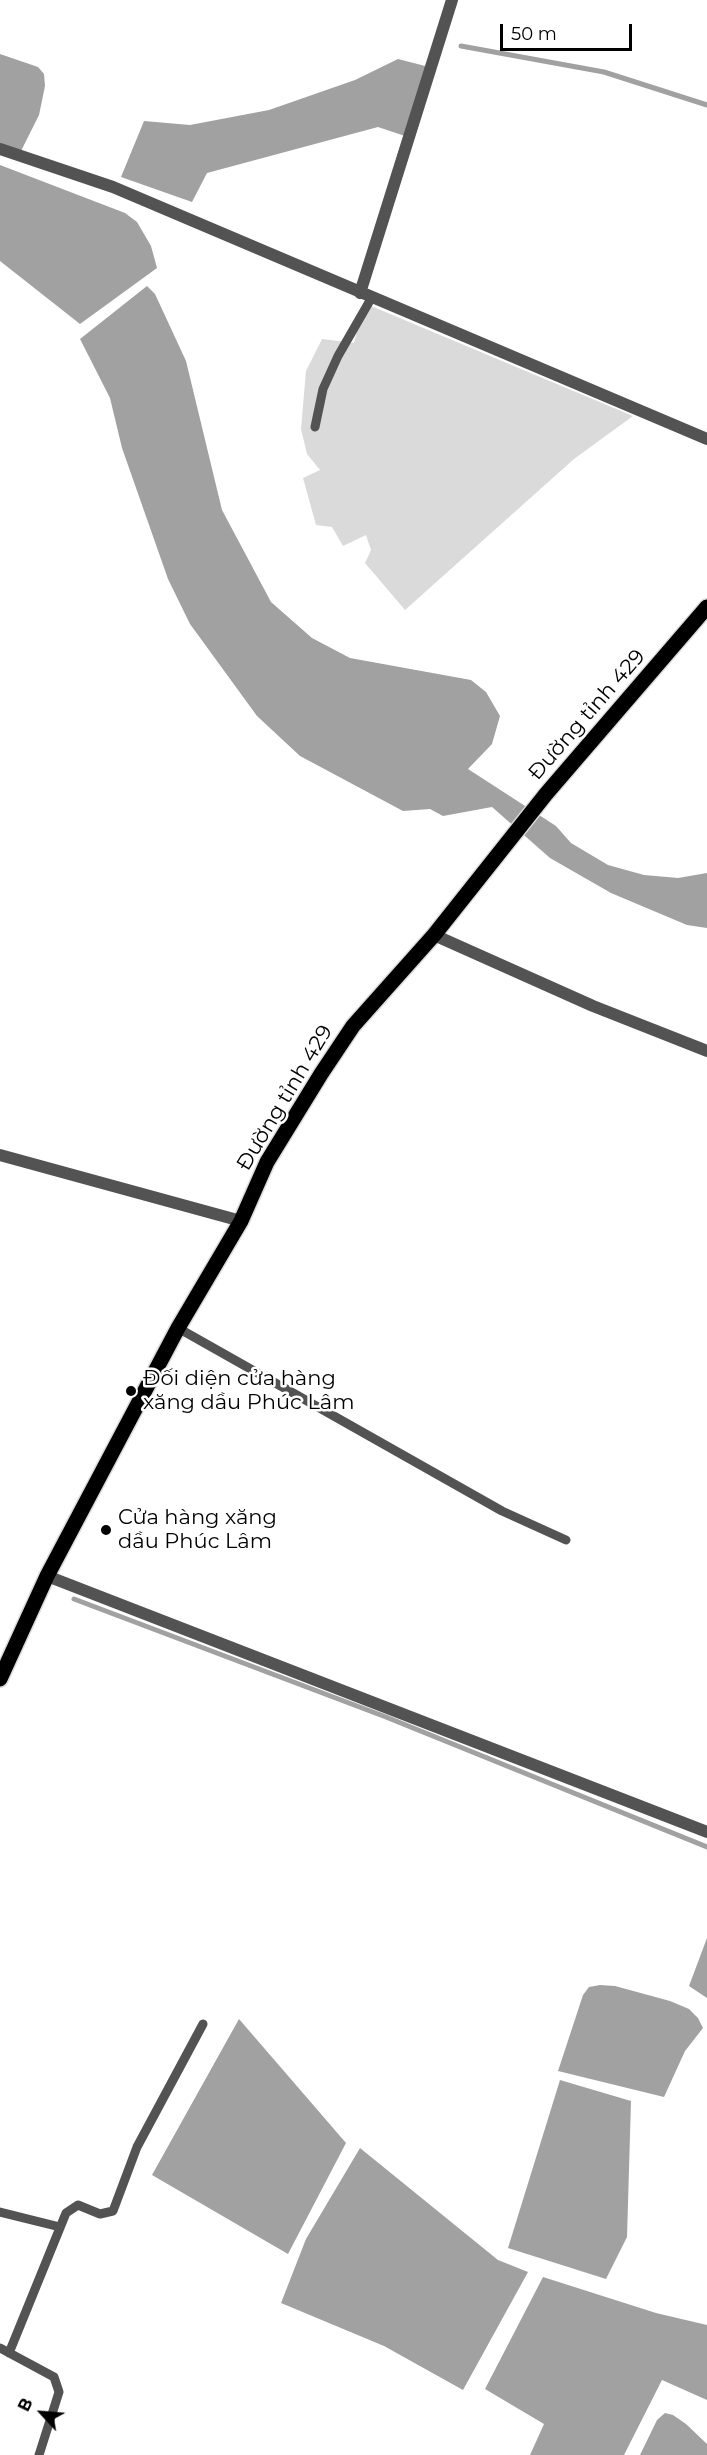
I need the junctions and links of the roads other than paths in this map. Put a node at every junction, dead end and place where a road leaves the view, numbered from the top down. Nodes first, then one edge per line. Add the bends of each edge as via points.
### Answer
1 (452, 0) edge
2 (0, 149) edge
3 (366, 295) junction
4 (315, 427) dead end
5 (707, 440) edge
6 (707, 607) edge
7 (434, 935) junction
8 (707, 1052) edge
9 (0, 1155) edge
10 (241, 1221) junction
11 (178, 1328) junction
12 (566, 1540) dead end
13 (47, 1576) junction
14 (0, 1679) edge
15 (707, 1832) edge
16 (203, 2024) dead end
17 (0, 2212) edge
18 (60, 2227) junction
19 (4, 2350) edge
20 (39, 2455) edge

1 - 3 street
2 - 3 street via 113,187
3 - 4 lane via 323,389
3 - 5 street
6 - 7 main road, Đường tỉnh 429 via 546,794
7 - 8 street
7 - 10 main road, Đường tỉnh 429 via 347,1035 267,1162
9 - 10 street
10 - 11 main road, Đường tỉnh 429
11 - 12 lane via 502,1511
11 - 13 main road, Đường tỉnh 429
13 - 14 main road, Đường tỉnh 429
13 - 15 street
16 - 18 lane via 137,2147 113,2211 100,2214 78,2205 66,2213
17 - 18 lane
18 - 19 lane
19 - 20 lane via 54,2377 59,2392

